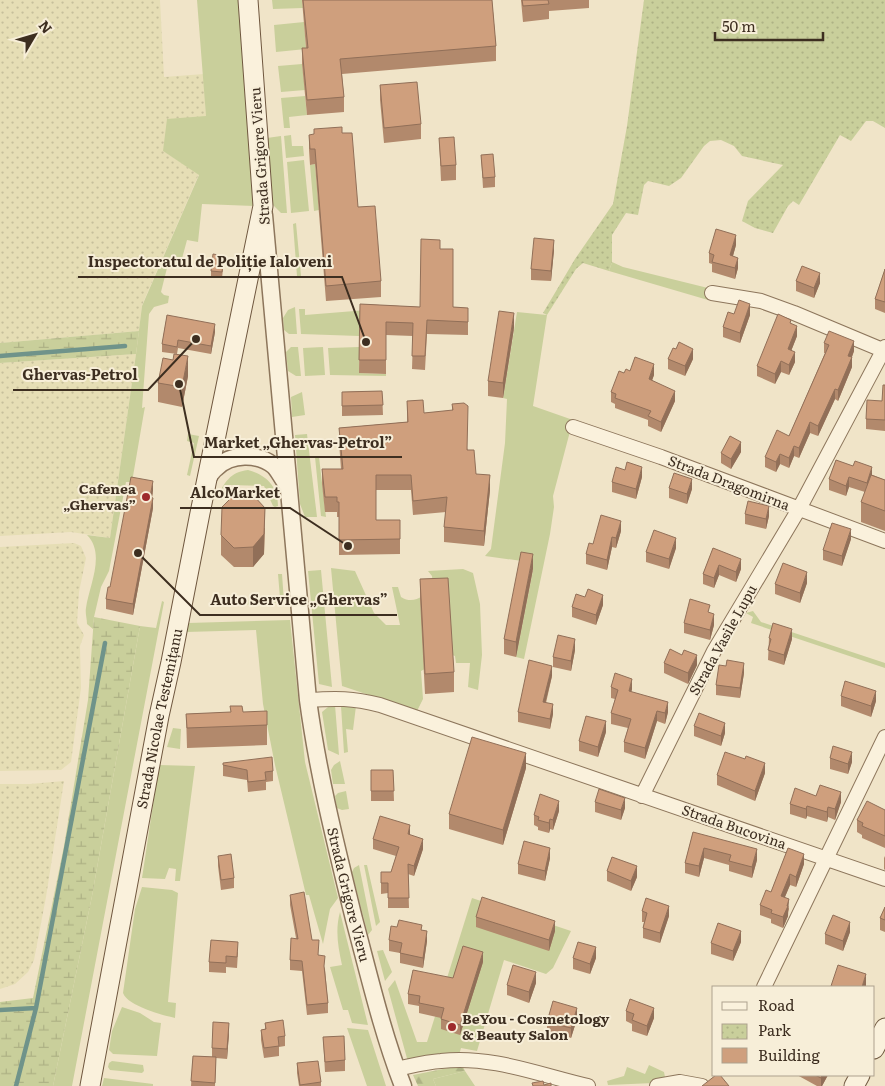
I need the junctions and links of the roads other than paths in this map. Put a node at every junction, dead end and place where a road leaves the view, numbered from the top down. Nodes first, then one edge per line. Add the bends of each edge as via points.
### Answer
1 (248, 0) edge
2 (264, 206) junction
3 (712, 293) dead end
4 (884, 350) edge
5 (573, 427) dead end
6 (206, 480) junction
7 (289, 487) junction
8 (799, 509) junction
9 (885, 541) edge
10 (308, 700) junction
11 (885, 737) edge
12 (642, 796) junction
13 (827, 858) junction
14 (885, 879) edge
15 (764, 986) edge
16 (396, 1069) junction
17 (90, 1086) edge
18 (403, 1086) edge
19 (588, 1086) edge
20 (657, 1086) edge
21 (702, 1086) edge

1 - 2 main road, Strada Grigore Vieru
2 - 6 main road, Strada Nicolae Testemițanu
2 - 7 street, Strada Grigore Vieru
3 - 4 street via 761,301
4 - 8 street, Strada Vasile Lupu
5 - 8 street, Strada Dragomirna
6 - 7 street via 229,459 245,456 261,458 274,467
6 - 17 main road, Strada Nicolae Testemițanu
7 - 10 street, Strada Grigore Vieru
8 - 9 street, Strada Dragomirna
8 - 12 street, Strada Vasile Lupu via 714,652
10 - 12 street via 356,699 380,705
10 - 16 street, Strada Grigore Vieru via 332,828
11 - 13 street
12 - 13 street, Strada Bucovina
13 - 14 street, Strada Bucovina
13 - 15 street
16 - 18 street, Strada Grigore Vieru
16 - 19 street via 466,1060 510,1065
20 - 21 street via 680,1082

